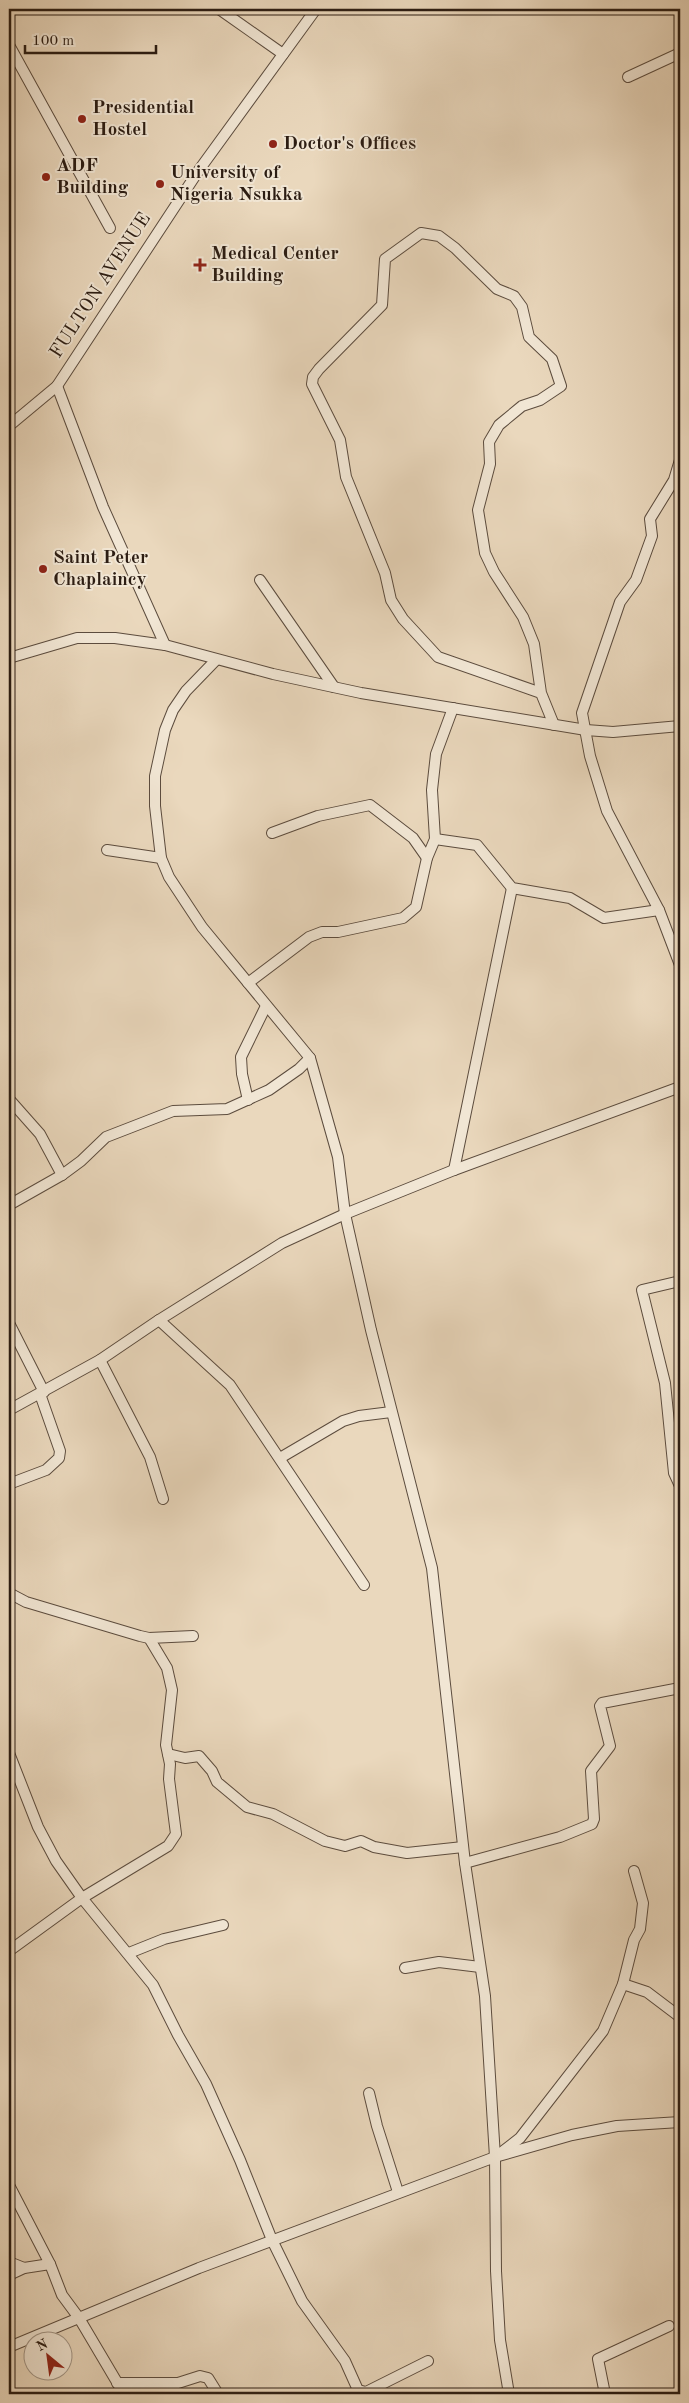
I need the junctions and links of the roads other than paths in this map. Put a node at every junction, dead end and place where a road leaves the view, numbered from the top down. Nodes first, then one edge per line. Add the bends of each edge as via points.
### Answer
1 (219, 9) edge
2 (316, 9) edge
3 (9, 45) edge
4 (680, 53) edge
5 (282, 54) junction
6 (628, 77) dead end
7 (110, 228) dead end
8 (57, 386) junction
9 (9, 426) edge
10 (680, 460) edge
11 (260, 580) dead end
12 (165, 645) junction
13 (9, 658) edge
14 (216, 660) junction
15 (334, 687) junction
16 (541, 693) junction
17 (453, 708) junction
18 (554, 725) junction
19 (680, 726) edge
20 (586, 730) junction
21 (272, 833) dead end
22 (435, 839) junction
23 (107, 850) dead end
24 (161, 858) junction
25 (427, 858) junction
26 (512, 888) junction
27 (659, 910) junction
28 (680, 964) edge
29 (248, 983) junction
30 (266, 1006) junction
31 (310, 1058) junction
32 (680, 1087) edge
33 (9, 1099) edge
34 (248, 1100) junction
35 (454, 1170) junction
36 (62, 1175) junction
37 (9, 1205) edge
38 (345, 1214) junction
39 (680, 1280) edge
40 (159, 1320) junction
41 (9, 1323) edge
42 (100, 1360) junction
43 (42, 1393) junction
44 (9, 1410) edge
45 (391, 1412) junction
46 (280, 1458) junction
47 (9, 1484) edge
48 (680, 1486) edge
49 (164, 1498) dead end
50 (364, 1585) dead end
51 (9, 1593) edge
52 (193, 1636) dead end
53 (149, 1638) junction
54 (680, 1688) edge
55 (9, 1753) edge
56 (168, 1754) junction
57 (464, 1847) junction
58 (465, 1863) junction
59 (634, 1871) dead end
60 (82, 1898) junction
61 (223, 1925) dead end
62 (9, 1951) edge
63 (129, 1954) junction
64 (480, 1967) junction
65 (405, 1968) dead end
66 (623, 1984) junction
67 (680, 2017) edge
68 (369, 2093) dead end
69 (680, 2122) edge
70 (495, 2157) junction
71 (9, 2185) edge
72 (398, 2192) junction
73 (272, 2240) junction
74 (9, 2262) edge
75 (50, 2264) junction
76 (24, 2268) junction
77 (9, 2275) edge
78 (79, 2318) junction
79 (669, 2326) dead end
80 (9, 2347) edge
81 (428, 2361) dead end
82 (117, 2383) junction
83 (366, 2393) edge
84 (124, 2394) edge
85 (218, 2394) edge
86 (509, 2394) edge
87 (605, 2394) edge

1 - 5 street
2 - 5 street, FULTON AVENUE
3 - 7 street
4 - 6 street
5 - 8 street, FULTON AVENUE via 199,170
8 - 9 street, FULTON AVENUE
8 - 12 street via 103,506
10 - 20 street via 674,480 650,519 652,536 636,580 620,602 600,656 582,713
11 - 15 street
12 - 13 street via 116,638 76,638
12 - 14 street
14 - 15 street
14 - 24 street via 186,691 165,730 155,776
15 - 17 street
16 - 16 street via 438,657 403,619 391,600 382,564 346,477 340,440 312,384 319,369 382,305 385,260 421,233 439,236 497,289 514,296 522,307 529,337 552,360 561,386 540,400 522,406 500,426 489,442 490,464 478,510 485,552 523,617 534,644
16 - 18 street
17 - 18 street
17 - 22 street via 436,754 432,790
18 - 20 street
19 - 20 street via 613,732
20 - 27 street via 590,756 608,811
21 - 25 street via 318,816 370,805 413,838
22 - 25 street
22 - 26 street via 477,845
23 - 24 street
24 - 29 street via 169,877 202,927
25 - 29 street via 416,907 403,918 309,937
26 - 27 street via 570,898 604,918
26 - 35 street
27 - 28 street
29 - 30 street
30 - 31 street
30 - 34 street via 241,1058
31 - 34 street via 269,1090
31 - 38 street via 338,1158
32 - 35 street
33 - 36 street via 40,1134
34 - 36 street via 227,1109 173,1111 106,1137
35 - 38 street
36 - 37 street
38 - 40 street via 282,1243
38 - 45 street
39 - 48 street via 642,1290 666,1383 674,1474
40 - 42 street
40 - 46 street via 230,1385
41 - 43 street
42 - 43 street
42 - 49 street via 150,1458
43 - 44 street
43 - 47 street via 59,1458 46,1470
45 - 46 street via 343,1421
45 - 57 street via 432,1568
46 - 50 street
51 - 53 street via 26,1602
52 - 53 street
53 - 56 street via 167,1668 172,1690 166,1744
54 - 58 street via 600,1706 610,1746 591,1771 592,1824 560,1837
55 - 60 street via 38,1826 56,1861
56 - 57 street via 186,1758 200,1756 217,1782 247,1807 273,1814 325,1841 344,1846 361,1842 407,1853
56 - 60 street via 176,1834 168,1846
57 - 58 street
58 - 64 street
59 - 66 street via 644,1902 640,1929
60 - 62 street
60 - 63 street
61 - 63 street via 164,1939
63 - 73 street via 153,1985 206,2084
64 - 65 street via 439,1962
64 - 70 street via 485,1996
66 - 67 street via 647,1992
66 - 70 street via 603,2032 520,2138
68 - 72 street
69 - 70 street via 617,2126
70 - 72 street
70 - 86 street via 500,2340
71 - 75 street
72 - 73 street
73 - 78 street
73 - 83 street via 302,2301 345,2361 358,2390
74 - 76 street
75 - 76 street
75 - 78 street via 62,2295
76 - 77 street
78 - 80 street
78 - 82 street
79 - 87 street via 598,2359
81 - 83 street
82 - 84 street
82 - 85 street via 178,2383 200,2376 208,2378

